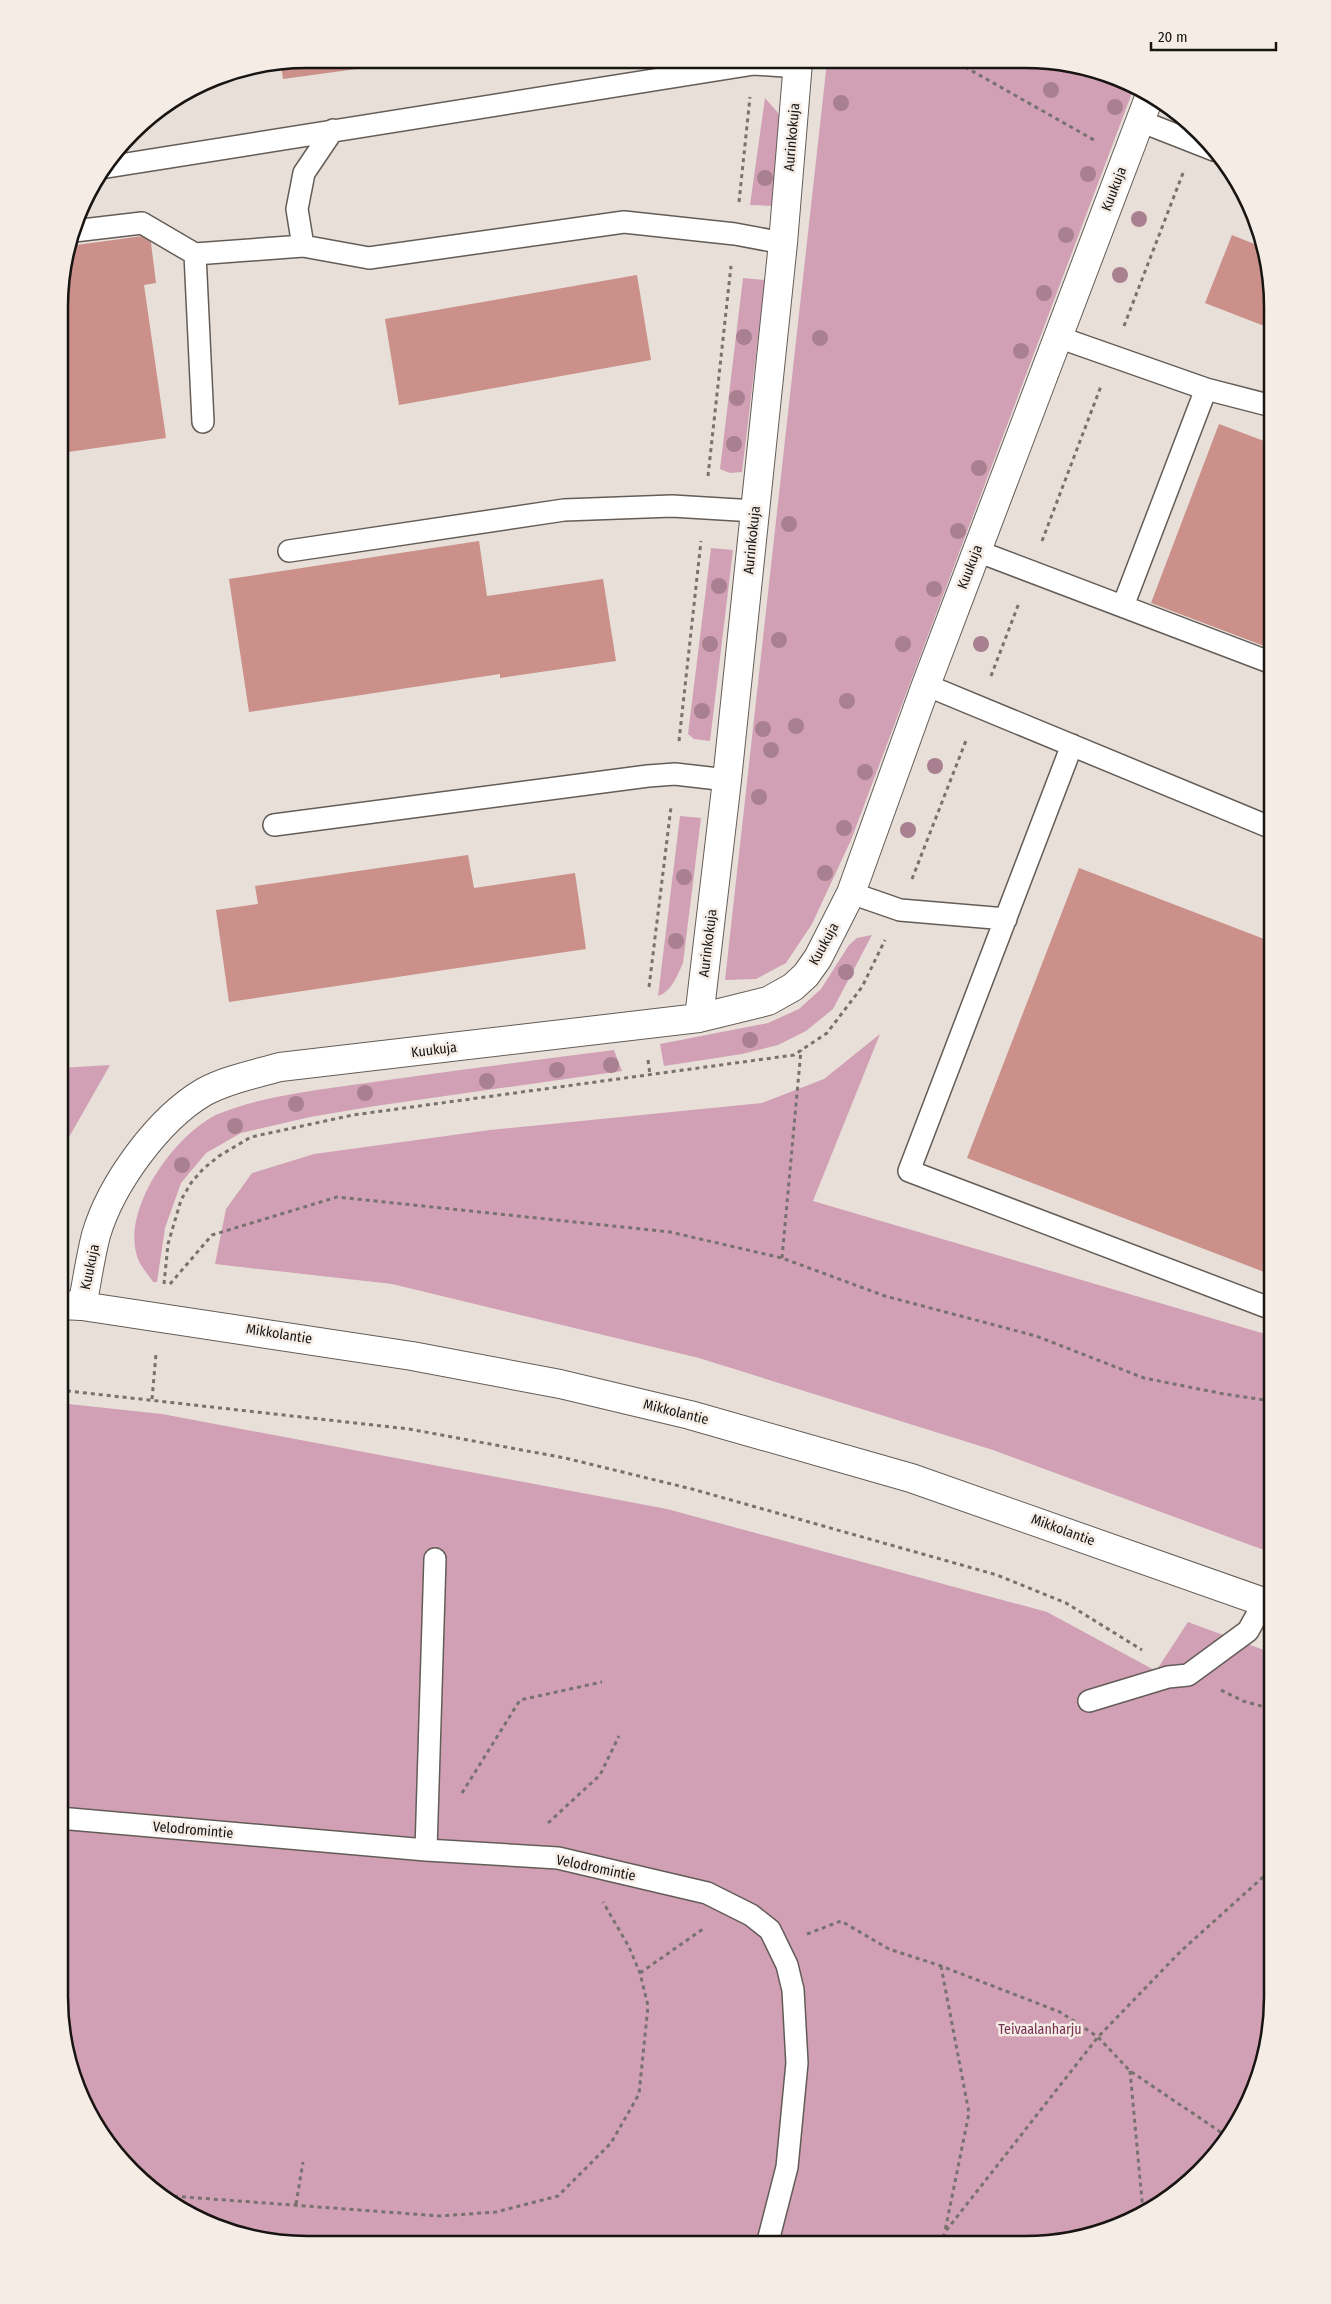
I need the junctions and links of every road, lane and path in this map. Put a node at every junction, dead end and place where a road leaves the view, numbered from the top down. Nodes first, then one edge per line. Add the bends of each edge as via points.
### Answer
1 (728, 68) edge
2 (754, 68) edge
3 (798, 68) edge
4 (967, 68) edge
5 (1147, 102) edge
6 (1140, 121) junction
7 (333, 130) junction
8 (1199, 144) edge
9 (1126, 158) junction
10 (114, 166) edge
11 (80, 230) edge
12 (735, 234) junction
13 (783, 243) junction
14 (303, 246) junction
15 (195, 254) junction
16 (1058, 337) junction
17 (1206, 389) junction
18 (1264, 404) edge
19 (203, 422) dead end
20 (705, 507) junction
21 (755, 511) junction
22 (976, 550) junction
23 (289, 551) dead end
24 (1123, 606) junction
25 (1264, 660) edge
26 (926, 685) junction
27 (1072, 745) junction
28 (675, 774) junction
29 (727, 780) junction
30 (274, 824) dead end
31 (1264, 825) edge
32 (851, 892) junction
33 (1006, 919) junction
34 (699, 1018) junction
35 (645, 1025) junction
36 (801, 1050) dead end
37 (650, 1075) dead end
38 (782, 1258) junction
39 (163, 1292) dead end
40 (71, 1305) edge
41 (1264, 1306) edge
42 (68, 1391) edge
43 (1264, 1400) edge
44 (435, 1559) dead end
45 (1264, 1603) edge
46 (1264, 1609) edge
47 (1188, 1674) junction
48 (602, 1682) dead end
49 (1089, 1701) dead end
50 (1264, 1707) edge
51 (619, 1736) dead end
52 (457, 1800) dead end
53 (68, 1819) edge
54 (426, 1850) junction
55 (510, 1855) junction
56 (1264, 1876) edge
57 (601, 1899) dead end
58 (751, 1915) junction
59 (778, 1945) junction
60 (941, 1966) junction
61 (640, 1973) junction
62 (1098, 2036) junction
63 (1130, 2071) junction
64 (1221, 2132) edge
65 (303, 2162) dead end
66 (174, 2196) edge
67 (296, 2204) junction
68 (1142, 2205) edge
69 (945, 2232) junction
70 (769, 2237) edge
71 (943, 2237) edge

1 - 7 lane
2 - 12 path
3 - 13 street, Aurinkokuja
4 - 9 path
5 - 6 street, Kuukuja
6 - 8 lane
6 - 9 street, Kuukuja
7 - 10 lane
7 - 14 lane via 304,173 297,209
9 - 16 street, Kuukuja
11 - 15 lane via 142,223
12 - 13 lane
12 - 14 lane via 624,222 369,258
12 - 20 path
13 - 21 street, Aurinkokuja
14 - 15 lane
15 - 19 lane
16 - 17 lane
16 - 22 street, Kuukuja
17 - 18 lane
17 - 24 lane
20 - 21 lane
20 - 23 lane via 564,510
20 - 28 path
21 - 29 street, Aurinkokuja
22 - 24 lane
22 - 26 street, Kuukuja
24 - 25 lane
26 - 27 lane
26 - 32 street, Kuukuja
27 - 31 lane
27 - 33 lane
28 - 29 lane
28 - 30 lane
28 - 35 path
29 - 34 street, Aurinkokuja
32 - 33 lane via 900,910
32 - 34 street, Kuukuja via 818,958 793,987 755,1005
33 - 41 lane via 910,1171
34 - 35 street, Kuukuja
35 - 37 path
35 - 40 street, Kuukuja via 280,1068 205,1091 169,1118 152,1136 124,1177 96,1234
36 - 38 path
38 - 39 path via 670,1232 337,1197 212,1236
38 - 43 path via 885,1296 1036,1336 1144,1378
40 - 45 street, Mikkolantie via 412,1356 560,1384 690,1415 911,1478
42 - 47 path via 409,1429 565,1458 692,1489 997,1575 1066,1604 1126,1642
44 - 54 lane
46 - 47 lane via 1248,1631
47 - 49 lane
47 - 50 path via 1243,1701
48 - 52 path via 520,1700
51 - 55 path via 600,1775
53 - 54 lane, Velodromintie
54 - 55 lane, Velodromintie
55 - 58 lane, Velodromintie via 558,1858 707,1893
56 - 62 path via 1181,1951
57 - 61 path
58 - 59 lane, Velodromintie via 770,1930
58 - 61 path via 706,1927
59 - 60 path via 841,1921 889,1949
59 - 70 lane, Velodromintie via 793,1990 797,2063 787,2167
60 - 62 path via 1060,2012
60 - 69 path via 969,2113
61 - 67 path via 648,2006 639,2094 611,2143 558,2196 496,2212 440,2216
62 - 63 path
62 - 69 path
63 - 64 path
63 - 68 path
65 - 67 path
66 - 67 path
69 - 71 path

